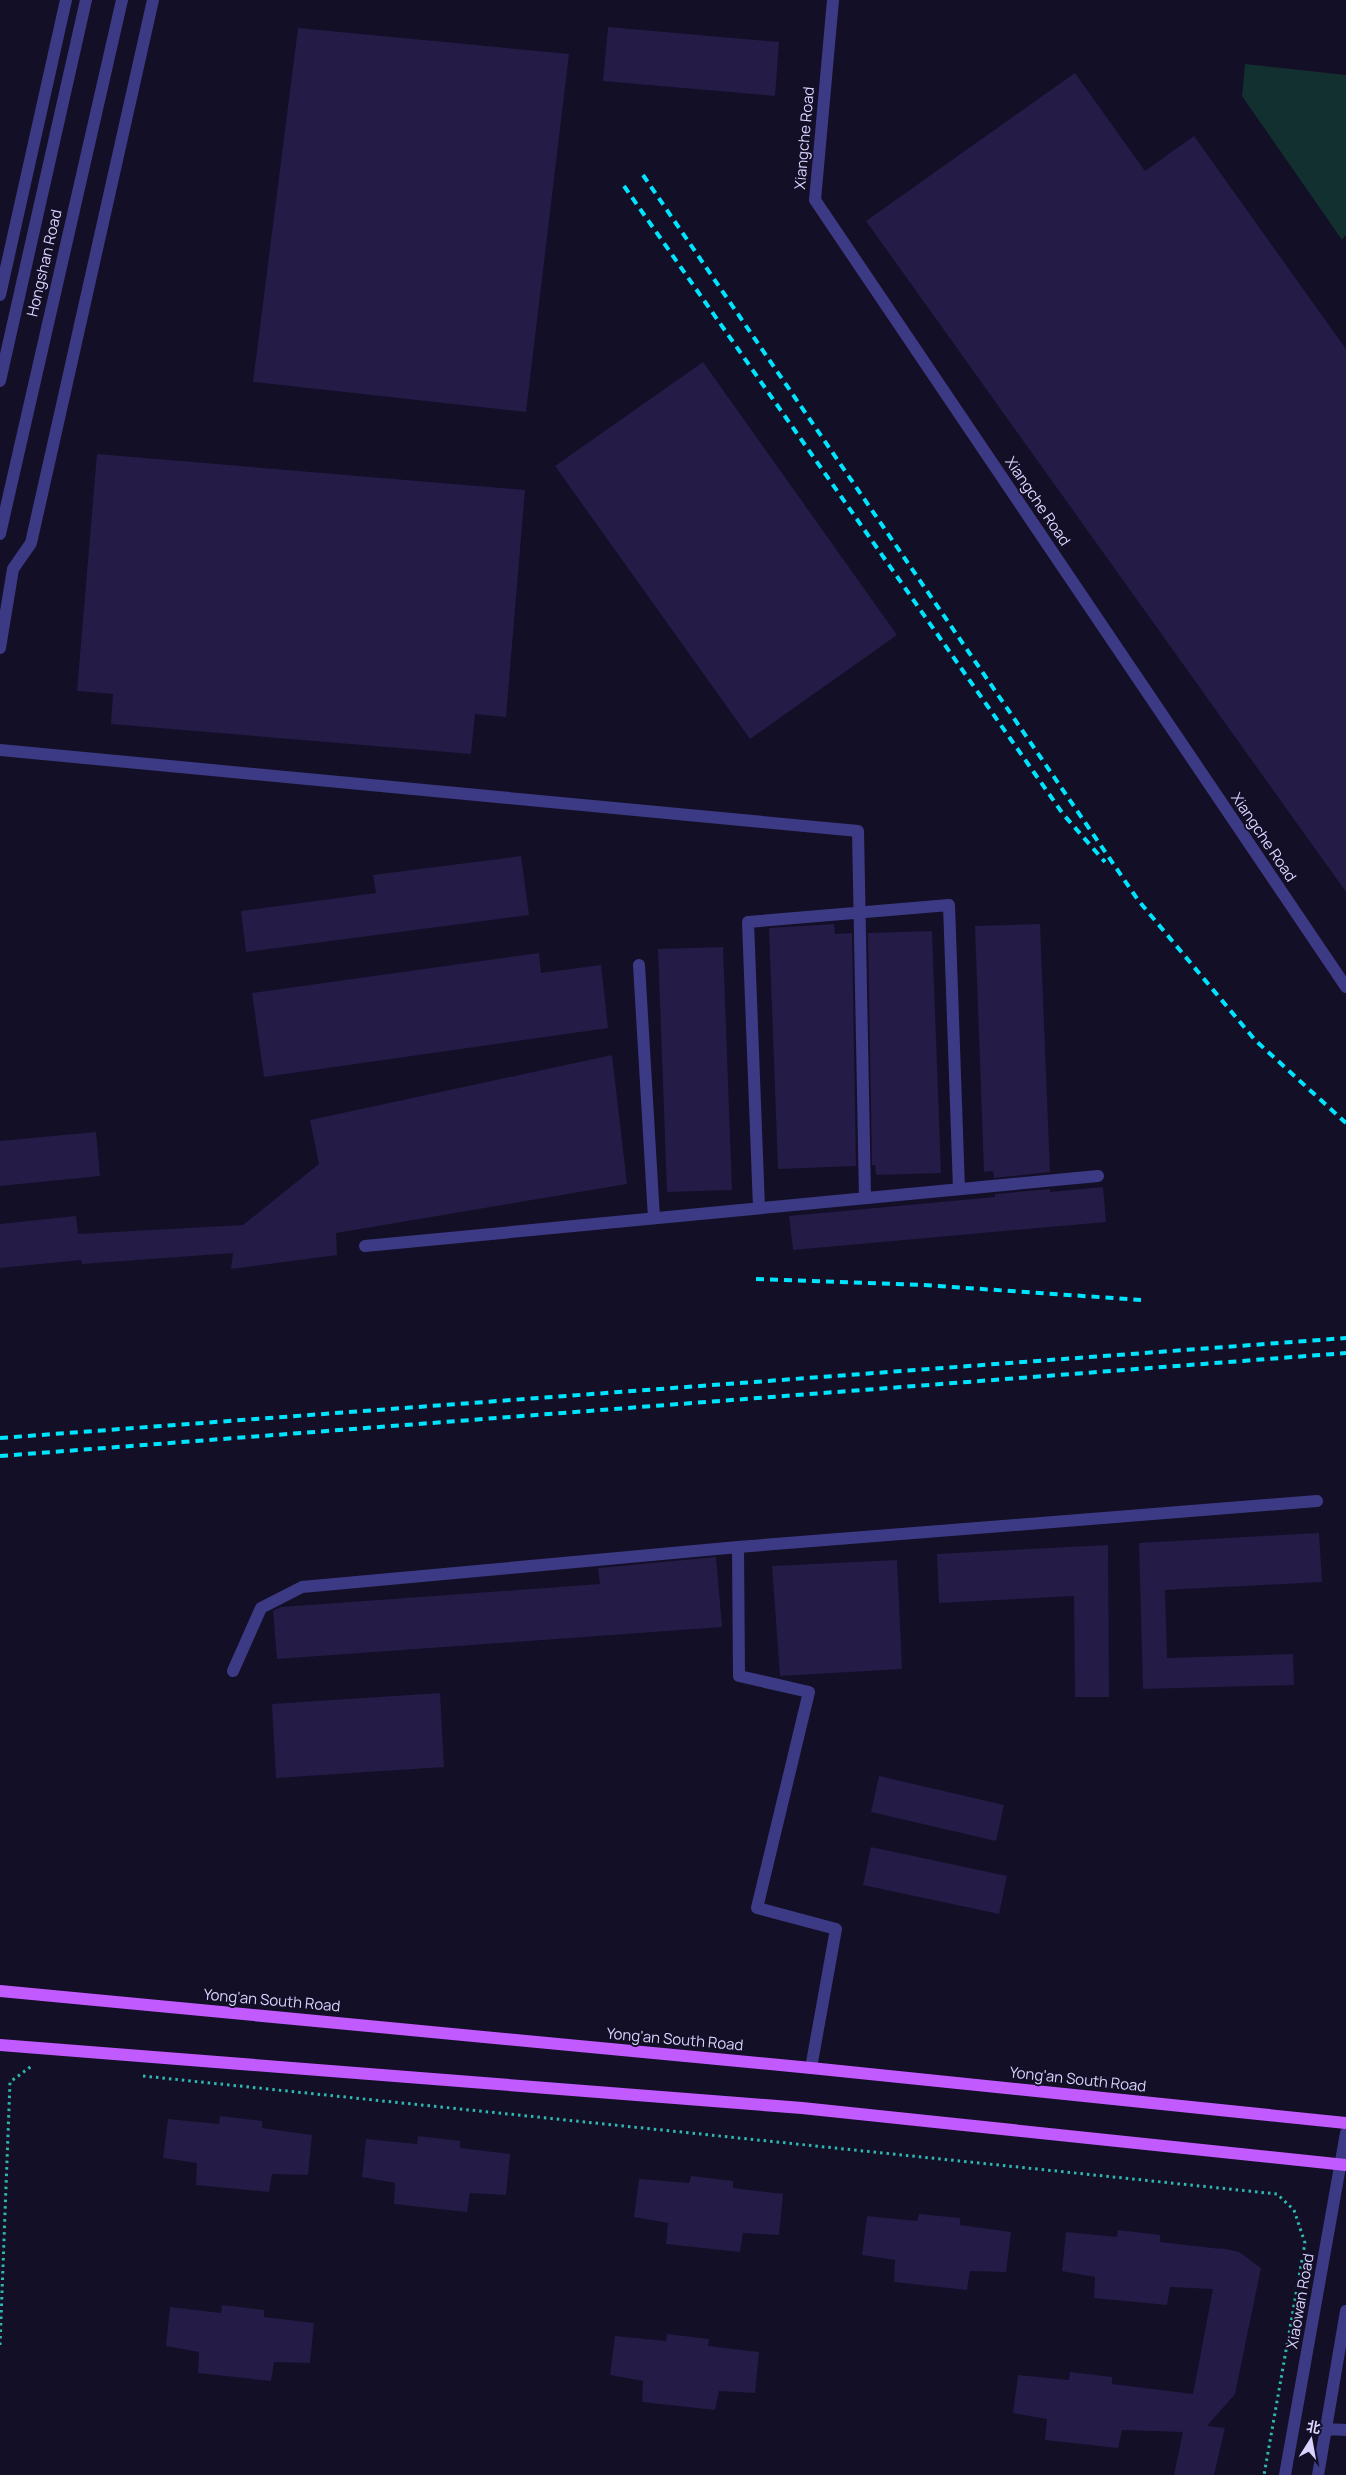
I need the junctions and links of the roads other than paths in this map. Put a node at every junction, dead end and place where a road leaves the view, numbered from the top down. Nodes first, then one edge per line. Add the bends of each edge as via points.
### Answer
1 (66, 0) edge
2 (86, 0) edge
3 (122, 0) edge
4 (153, 0) edge
5 (833, 0) edge
6 (0, 295) edge
7 (0, 380) edge
8 (0, 534) edge
9 (0, 648) edge
10 (0, 750) edge
11 (859, 911) junction
12 (639, 964) dead end
13 (1346, 988) edge
14 (1098, 1176) dead end
15 (959, 1189) junction
16 (865, 1198) junction
17 (759, 1208) junction
18 (654, 1218) junction
19 (365, 1246) dead end
20 (1317, 1501) dead end
21 (738, 1546) junction
22 (233, 1671) dead end
23 (0, 1991) edge
24 (0, 2046) edge
25 (811, 2068) junction
26 (1346, 2123) edge
27 (1346, 2133) edge
28 (1343, 2165) edge
29 (1346, 2311) edge
30 (1326, 2429) junction
31 (1346, 2430) edge
32 (1285, 2475) edge
33 (1318, 2475) edge

1 - 6 street
2 - 7 street, Hongshan Road
3 - 8 street, Hongshan Road
4 - 9 street via 31,543 13,569
5 - 13 street, Xiangche Road via 815,200
10 - 11 street via 858,831
11 - 15 street via 949,905
11 - 16 street
11 - 17 street via 748,922
12 - 18 street
14 - 15 street
15 - 16 street
16 - 17 street
17 - 18 street
18 - 19 street
20 - 21 street
21 - 22 street via 302,1588 261,1608
21 - 25 street via 739,1676 810,1692 757,1908 836,1929
23 - 25 main road, Yong'an South Road
24 - 28 main road via 802,2108
25 - 26 main road, Yong'an South Road
27 - 28 street, Xiaowan Road
28 - 32 street, Xiaowan Road
29 - 30 street
30 - 31 street
30 - 33 street

